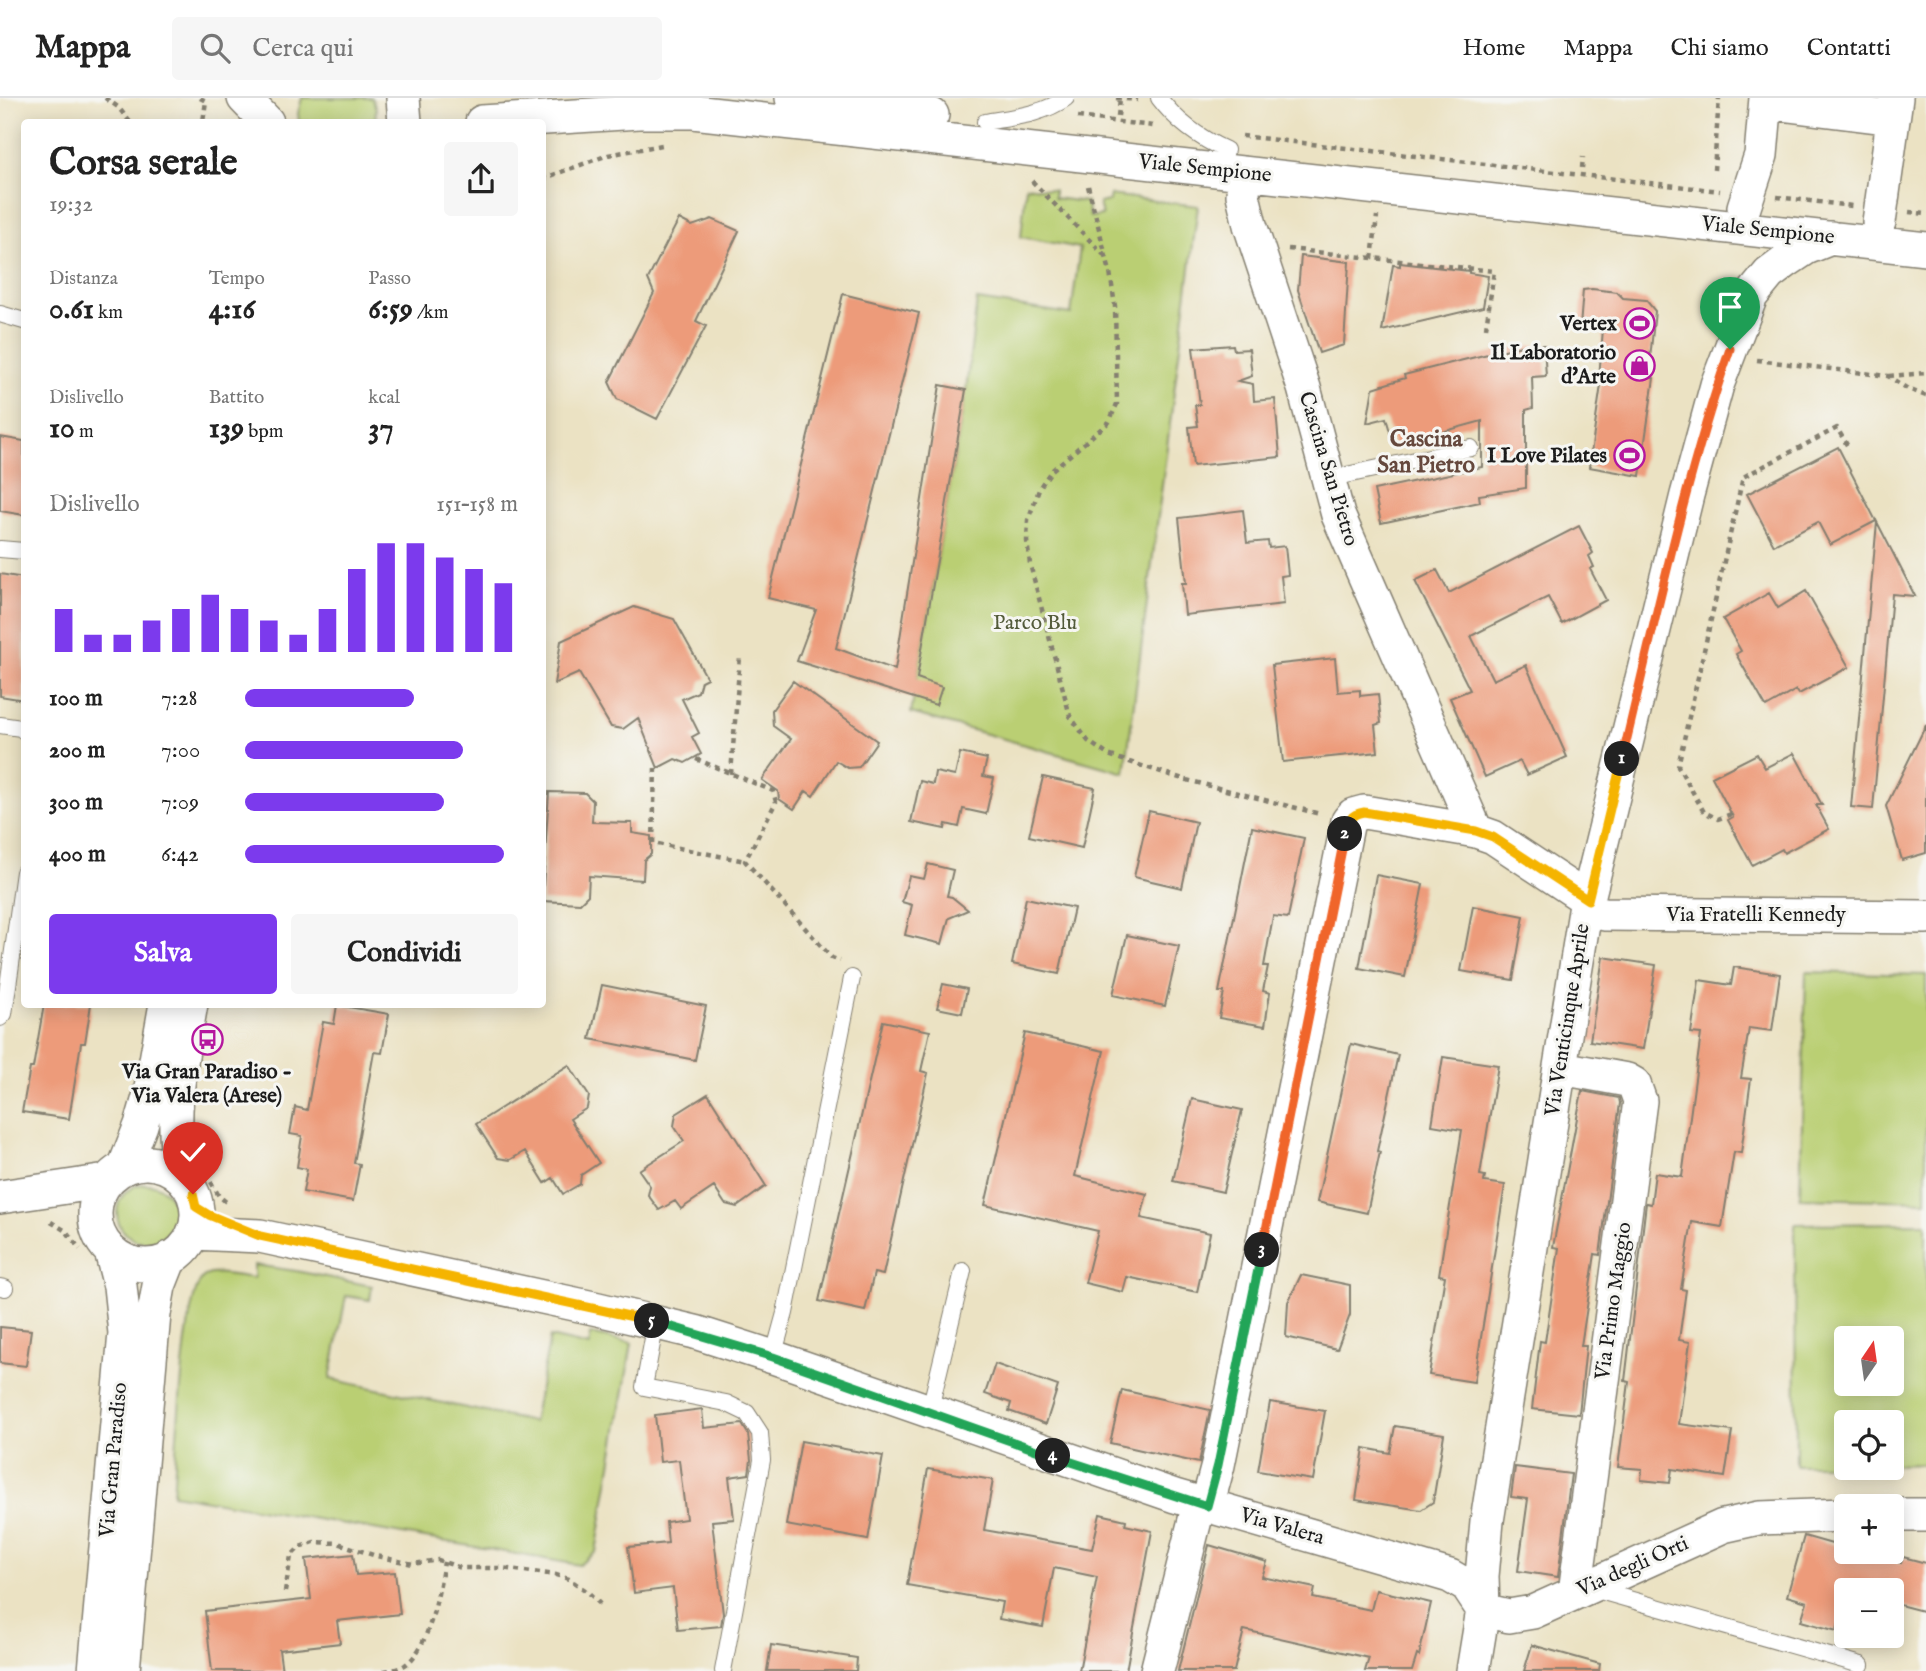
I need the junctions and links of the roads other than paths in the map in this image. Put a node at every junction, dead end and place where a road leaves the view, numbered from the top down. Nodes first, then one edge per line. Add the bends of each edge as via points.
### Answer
1 (244, 98) edge
2 (271, 98) edge
3 (403, 98) edge
4 (792, 98) edge
5 (1066, 98) edge
6 (1153, 99) edge
7 (1766, 100) edge
8 (1895, 108) edge
9 (264, 119) edge
10 (268, 119) edge
11 (405, 119) edge
12 (529, 119) edge
13 (985, 122) junction
14 (1235, 162) junction
15 (1747, 201) junction
16 (1880, 215) junction
17 (1926, 227) edge
18 (1831, 238) junction
19 (1926, 249) edge
20 (0, 314) edge
21 (21, 320) edge
22 (1471, 448) dead end
23 (1328, 479) junction
24 (0, 549) edge
25 (21, 551) edge
26 (0, 725) edge
27 (21, 729) edge
28 (1476, 831) junction
29 (21, 893) edge
30 (1586, 906) junction
31 (1926, 917) edge
32 (849, 971) road end
33 (165, 1008) edge
34 (190, 1008) edge
35 (0, 1018) edge
36 (1561, 1068) junction
37 (115, 1175) junction
38 (0, 1198) edge
39 (195, 1199) junction
40 (95, 1221) junction
41 (111, 1251) junction
42 (170, 1258) junction
43 (963, 1271) dead end
44 (656, 1322) junction
45 (773, 1357) junction
46 (929, 1413) junction
47 (1203, 1505) junction
48 (1834, 1515) edge
49 (1904, 1515) edge
50 (1926, 1515) edge
51 (1581, 1590) junction
52 (1483, 1610) junction
53 (1861, 1665) dead end
54 (95, 1671) edge
55 (122, 1671) edge
56 (723, 1671) edge
57 (1157, 1671) edge
58 (1473, 1671) edge

1 - 9 street
2 - 10 street
3 - 11 street
4 - 13 street, Viale Sempione
5 - 13 lane via 1036,113
6 - 14 lane
7 - 8 street
7 - 15 street via 1761,155
8 - 16 street
12 - 14 street, Viale Sempione via 693,113
13 - 14 street, Viale Sempione
14 - 15 street, Viale Sempione via 1580,192
14 - 18 street, Viale Sempione
14 - 23 street, Cascina San Pietro
15 - 16 street, Viale Sempione
16 - 17 street, Viale Sempione
18 - 19 street, Viale Sempione
18 - 30 street, Via Venticinque Aprile via 1806,248 1758,286 1730,349 1687,495
20 - 21 lane
22 - 23 lane
23 - 28 street, Cascina San Pietro via 1345,532
24 - 25 lane
26 - 27 lane
28 - 30 street via 1507,845
28 - 47 street via 1364,812 1348,821 1226,1426
29 - 35 lane
30 - 31 street, Via Fratelli Kennedy via 1605,914
30 - 36 street, Via Venticinque Aprile
32 - 45 lane
33 - 37 street via 141,1125
34 - 39 street via 174,1129
36 - 51 street, Via Primo Maggio via 1627,1080 1634,1084 1640,1101
36 - 52 street, Via Venticinque Aprile via 1487,1521
37 - 38 street
37 - 39 street via 148,1163 171,1170
37 - 40 street via 99,1194
38 - 40 street via 64,1209
39 - 42 street via 186,1245
39 - 44 street, Via Valera via 209,1215 260,1236
40 - 41 street
41 - 42 street via 139,1264
41 - 54 street, Via Gran Paradiso via 125,1333
42 - 55 street, Via Gran Paradiso via 154,1314
43 - 46 lane
44 - 45 street, Via Valera
44 - 56 lane via 644,1387 726,1404 747,1413 760,1433 762,1460
45 - 46 street, Via Valera
46 - 47 street, Via Valera
47 - 52 street, Via Valera via 1450,1576 1467,1586
47 - 57 street
48 - 51 street, Via degli Orti via 1759,1518 1723,1526
49 - 50 street
51 - 52 street, Via degli Orti via 1533,1612 1509,1616
51 - 53 lane
52 - 58 street

